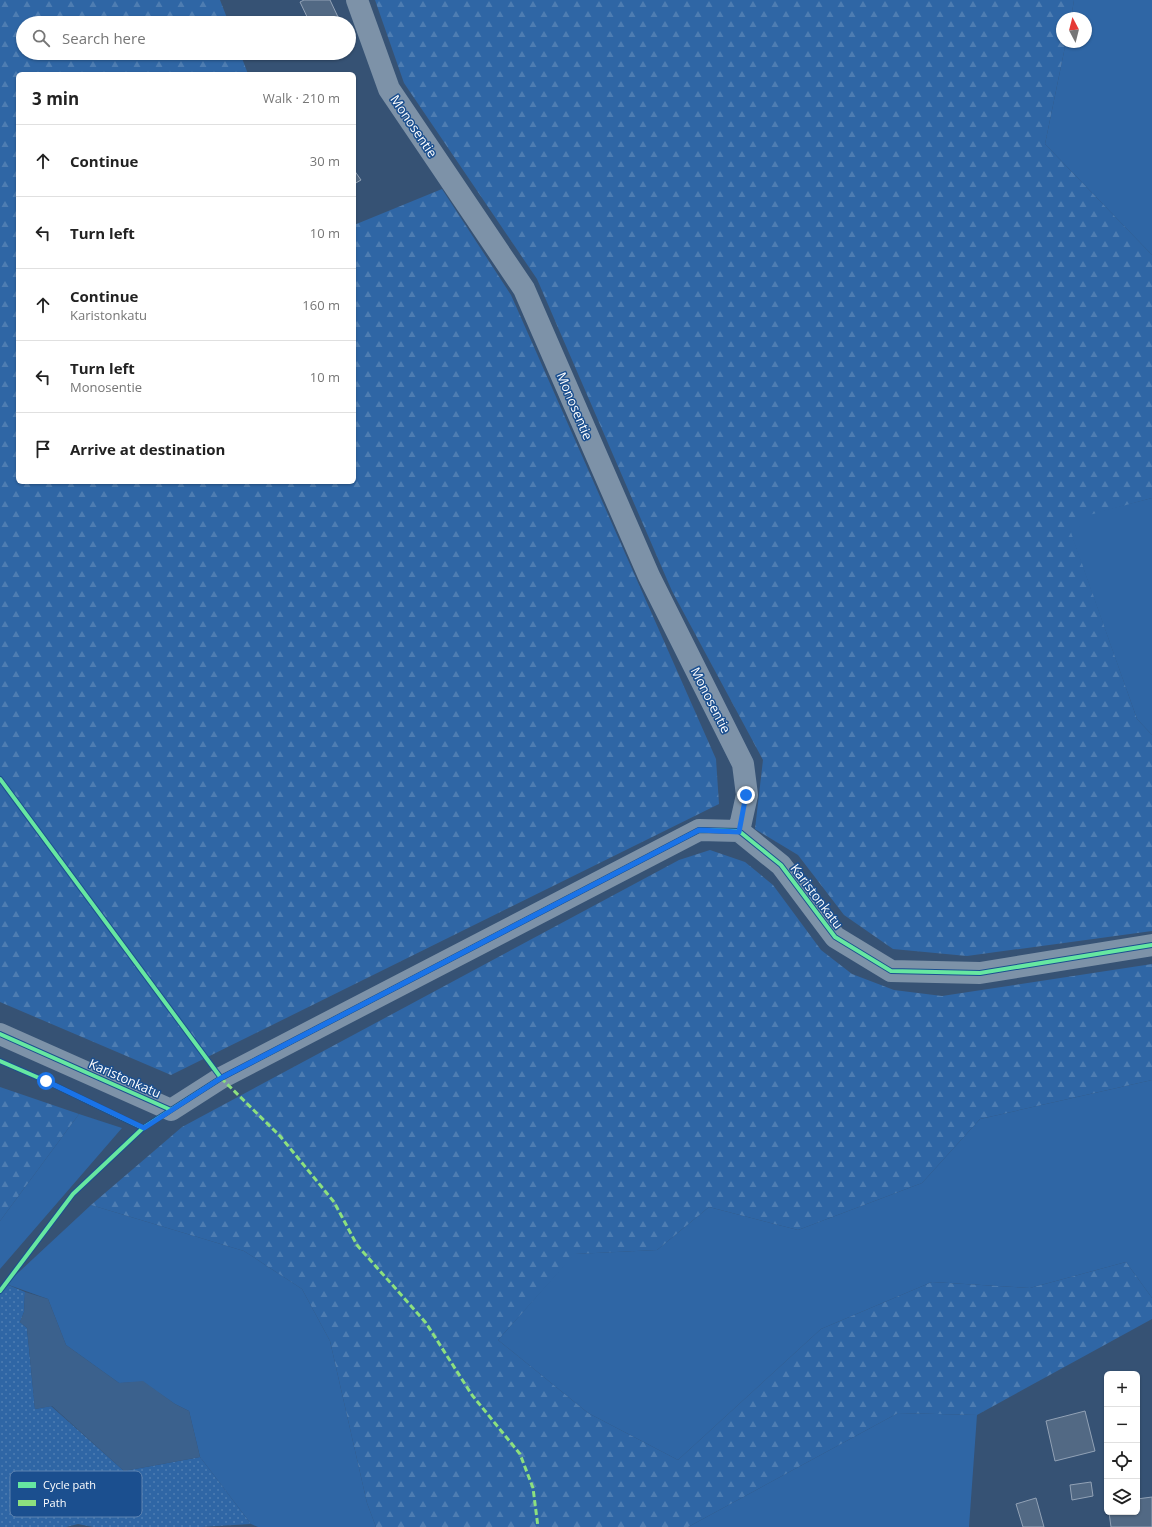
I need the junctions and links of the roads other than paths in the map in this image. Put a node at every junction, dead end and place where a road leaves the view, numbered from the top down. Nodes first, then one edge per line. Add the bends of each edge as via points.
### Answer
1 (357, 0) edge
2 (739, 832) junction
3 (1152, 945) edge
4 (0, 1034) edge

1 - 2 street, Monosentie via 389,89 524,289 649,576 743,764 746,795
2 - 3 street, Karistonkatu via 781,865 835,937 891,971 980,973
2 - 4 street, Karistonkatu via 699,830 221,1078 172,1110

